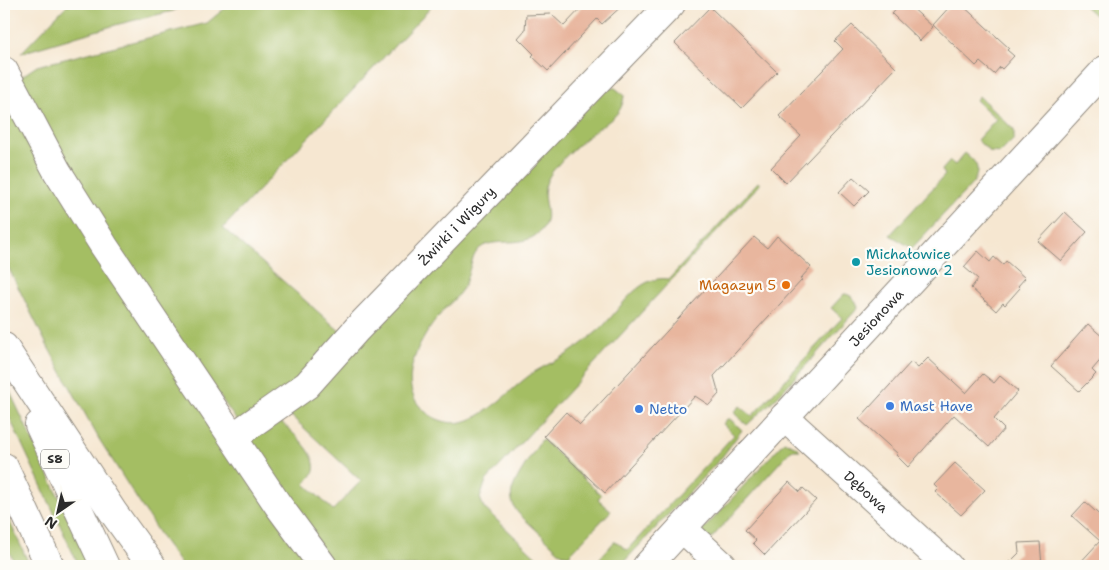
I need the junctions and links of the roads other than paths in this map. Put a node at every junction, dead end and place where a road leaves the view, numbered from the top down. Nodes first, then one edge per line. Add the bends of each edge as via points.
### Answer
1 (671, 4) edge
2 (1105, 70) edge
3 (4, 71) edge
4 (4, 348) edge
5 (4, 352) edge
6 (784, 417) junction
7 (233, 437) junction
8 (4, 467) edge
9 (682, 528) junction
10 (50, 566) edge
11 (105, 566) edge
12 (152, 566) edge
13 (323, 566) edge
14 (647, 566) edge
15 (722, 566) edge
16 (948, 566) edge

1 - 7 main road, Żwirki i Wigury via 364,322 313,380
2 - 6 main road, Jesionowa
3 - 7 main road via 57,172
4 - 12 main road
5 - 11 main road, S8
6 - 9 main road, Jesionowa
6 - 16 main road, Dębowa
7 - 13 main road
8 - 10 main road
9 - 14 main road, Jesionowa
9 - 15 main road

